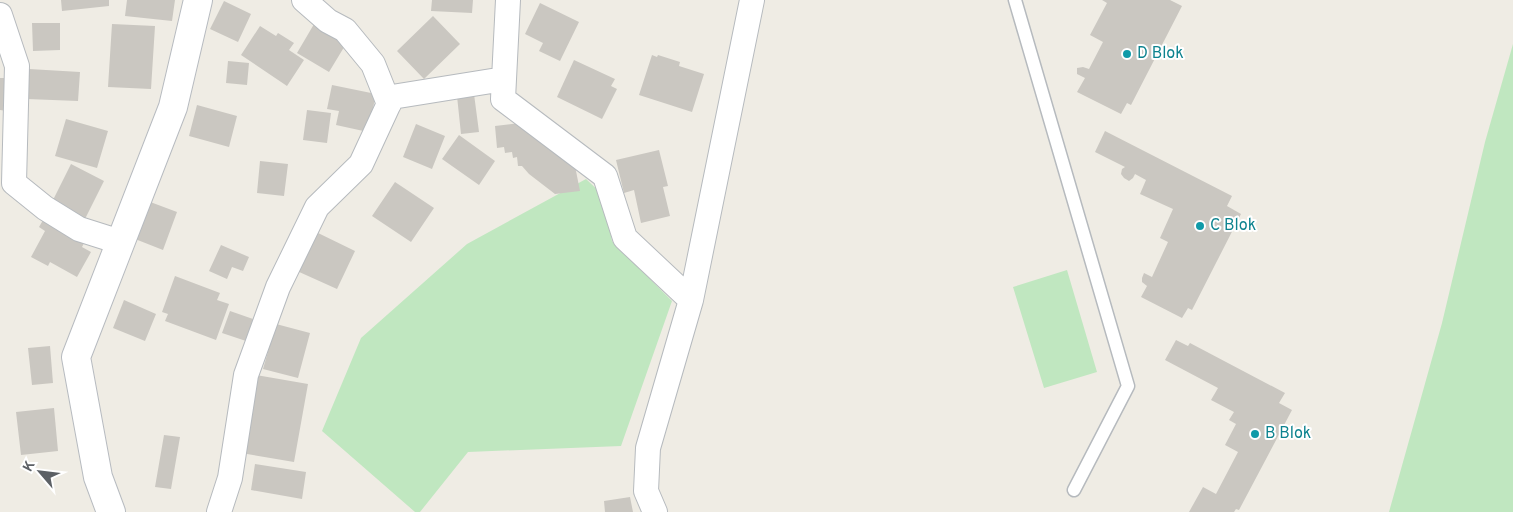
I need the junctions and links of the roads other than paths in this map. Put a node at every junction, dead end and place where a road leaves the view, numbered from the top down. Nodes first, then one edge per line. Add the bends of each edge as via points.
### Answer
1 (198, 0) edge
2 (304, 0) edge
3 (508, 0) edge
4 (752, 0) edge
5 (1015, 0) edge
6 (0, 15) edge
7 (504, 79) junction
8 (389, 104) junction
9 (7, 179) edge
10 (120, 242) junction
11 (691, 300) junction
12 (1074, 490) dead end
13 (111, 512) edge
14 (219, 512) edge
15 (655, 512) edge

1 - 10 street via 173,107
2 - 8 street via 328,21 345,30 373,64
3 - 7 street
4 - 11 street
5 - 12 lane via 1128,386
6 - 9 street via 17,66
7 - 8 street via 392,98
7 - 11 street via 503,99 605,176 625,238
8 - 14 street via 361,164 317,207 278,287 246,375 230,478
9 - 10 street via 45,208 79,228
10 - 13 street via 76,357 98,477
11 - 15 street via 648,448 646,491

